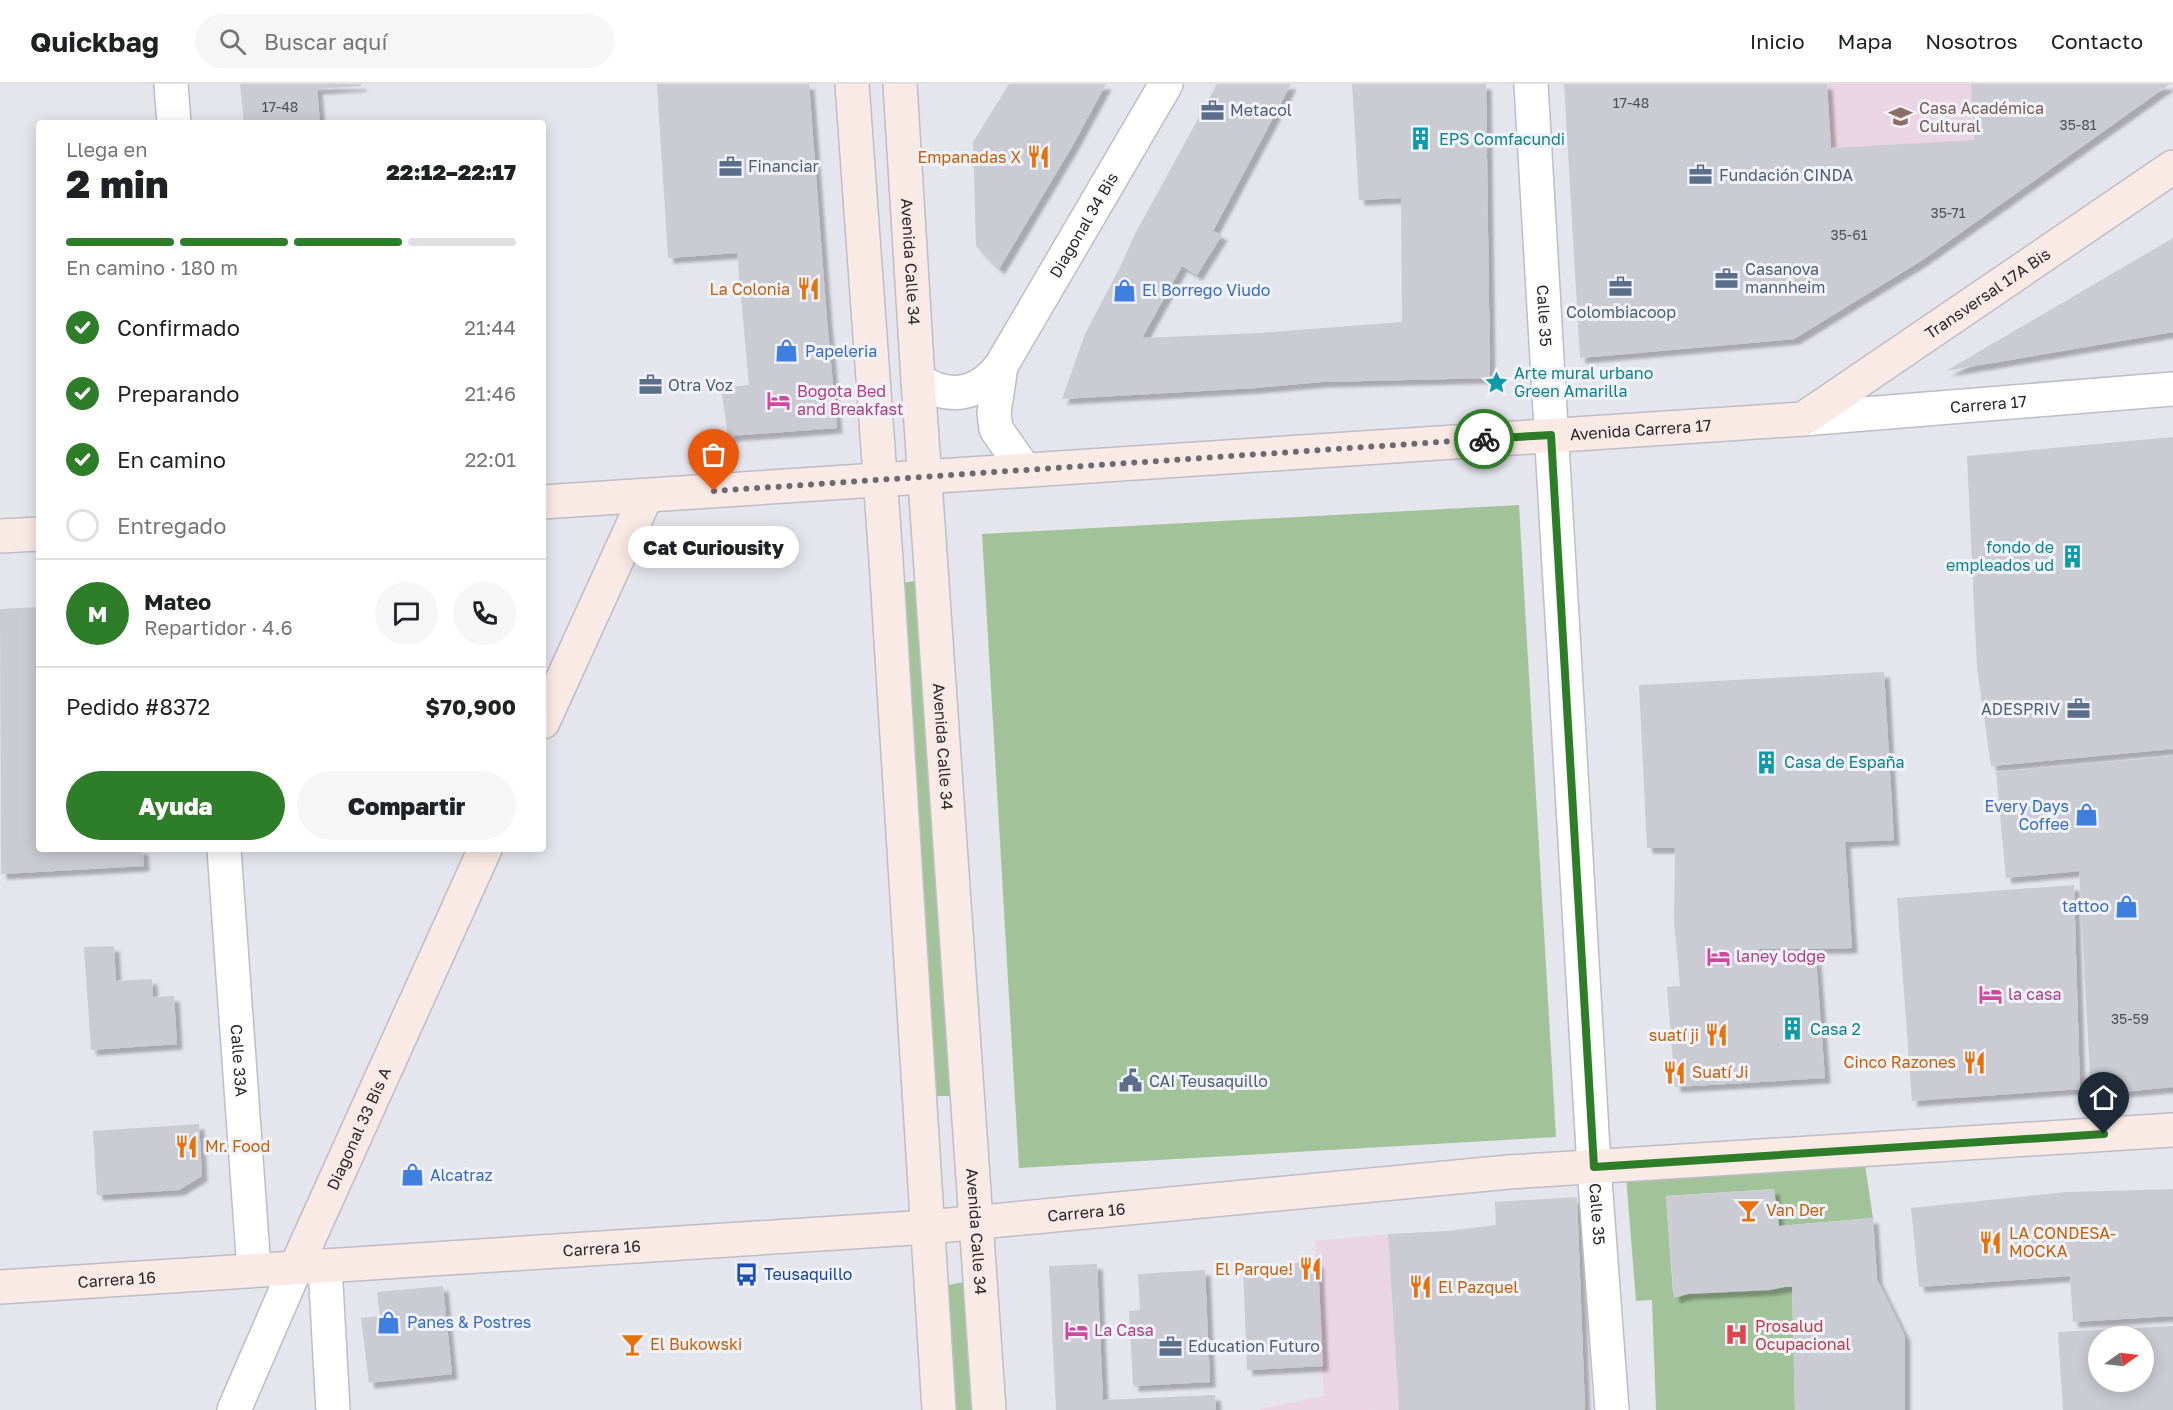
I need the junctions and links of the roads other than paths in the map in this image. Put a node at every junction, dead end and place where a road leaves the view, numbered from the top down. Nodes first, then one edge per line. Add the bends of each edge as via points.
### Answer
1 (171, 84) edge
2 (852, 84) edge
3 (900, 84) edge
4 (1166, 84) edge
5 (1531, 84) edge
6 (174, 120) edge
7 (2173, 167) edge
8 (1001, 366) junction
9 (918, 380) junction
10 (2173, 389) edge
11 (1803, 419) junction
12 (1551, 435) junction
13 (1024, 469) junction
14 (926, 476) junction
15 (880, 478) junction
16 (646, 496) junction
17 (546, 502) edge
18 (36, 534) edge
19 (0, 536) edge
20 (546, 715) edge
21 (224, 852) edge
22 (484, 852) edge
23 (2173, 1130) edge
24 (1594, 1167) junction
25 (976, 1224) junction
26 (928, 1227) junction
27 (310, 1267) junction
28 (254, 1270) junction
29 (0, 1287) edge
30 (234, 1410) edge
31 (333, 1410) edge
32 (939, 1410) edge
33 (989, 1410) edge
34 (1612, 1410) edge

1 - 6 street
2 - 15 main road
3 - 9 main road, Avenida Calle 34
4 - 8 street, Diagonal 34 Bis
5 - 12 street, Calle 35
7 - 11 main road, Transversal 17A Bis
8 - 9 street, Diagonal 34 Bis via 979,387 957,393 938,391
8 - 13 street, Diagonal 34 Bis via 994,413 996,429
9 - 14 main road, Avenida Calle 34
10 - 11 street, Carrera 17
11 - 12 main road, Avenida Carrera 17
12 - 13 main road, Avenida Carrera 17
12 - 24 street, Calle 35
13 - 14 main road, Avenida Carrera 17
14 - 15 main road, Avenida Carrera 17
14 - 25 main road, Avenida Calle 34
15 - 16 main road, Avenida Carrera 17
15 - 26 main road
16 - 17 main road, Avenida Carrera 17
16 - 20 main road
18 - 19 main road
21 - 28 street, Calle 33A
22 - 27 main road, Diagonal 33 Bis A
23 - 24 main road, Carrera 16
24 - 25 main road, Carrera 16
24 - 34 street, Calle 35
25 - 26 main road, Carrera 16
25 - 33 main road, Avenida Calle 34
26 - 27 main road, Carrera 16
26 - 32 main road
27 - 28 main road, Carrera 16
27 - 30 street, Diagonal 33 Bis A
27 - 31 street
28 - 29 main road, Carrera 16

